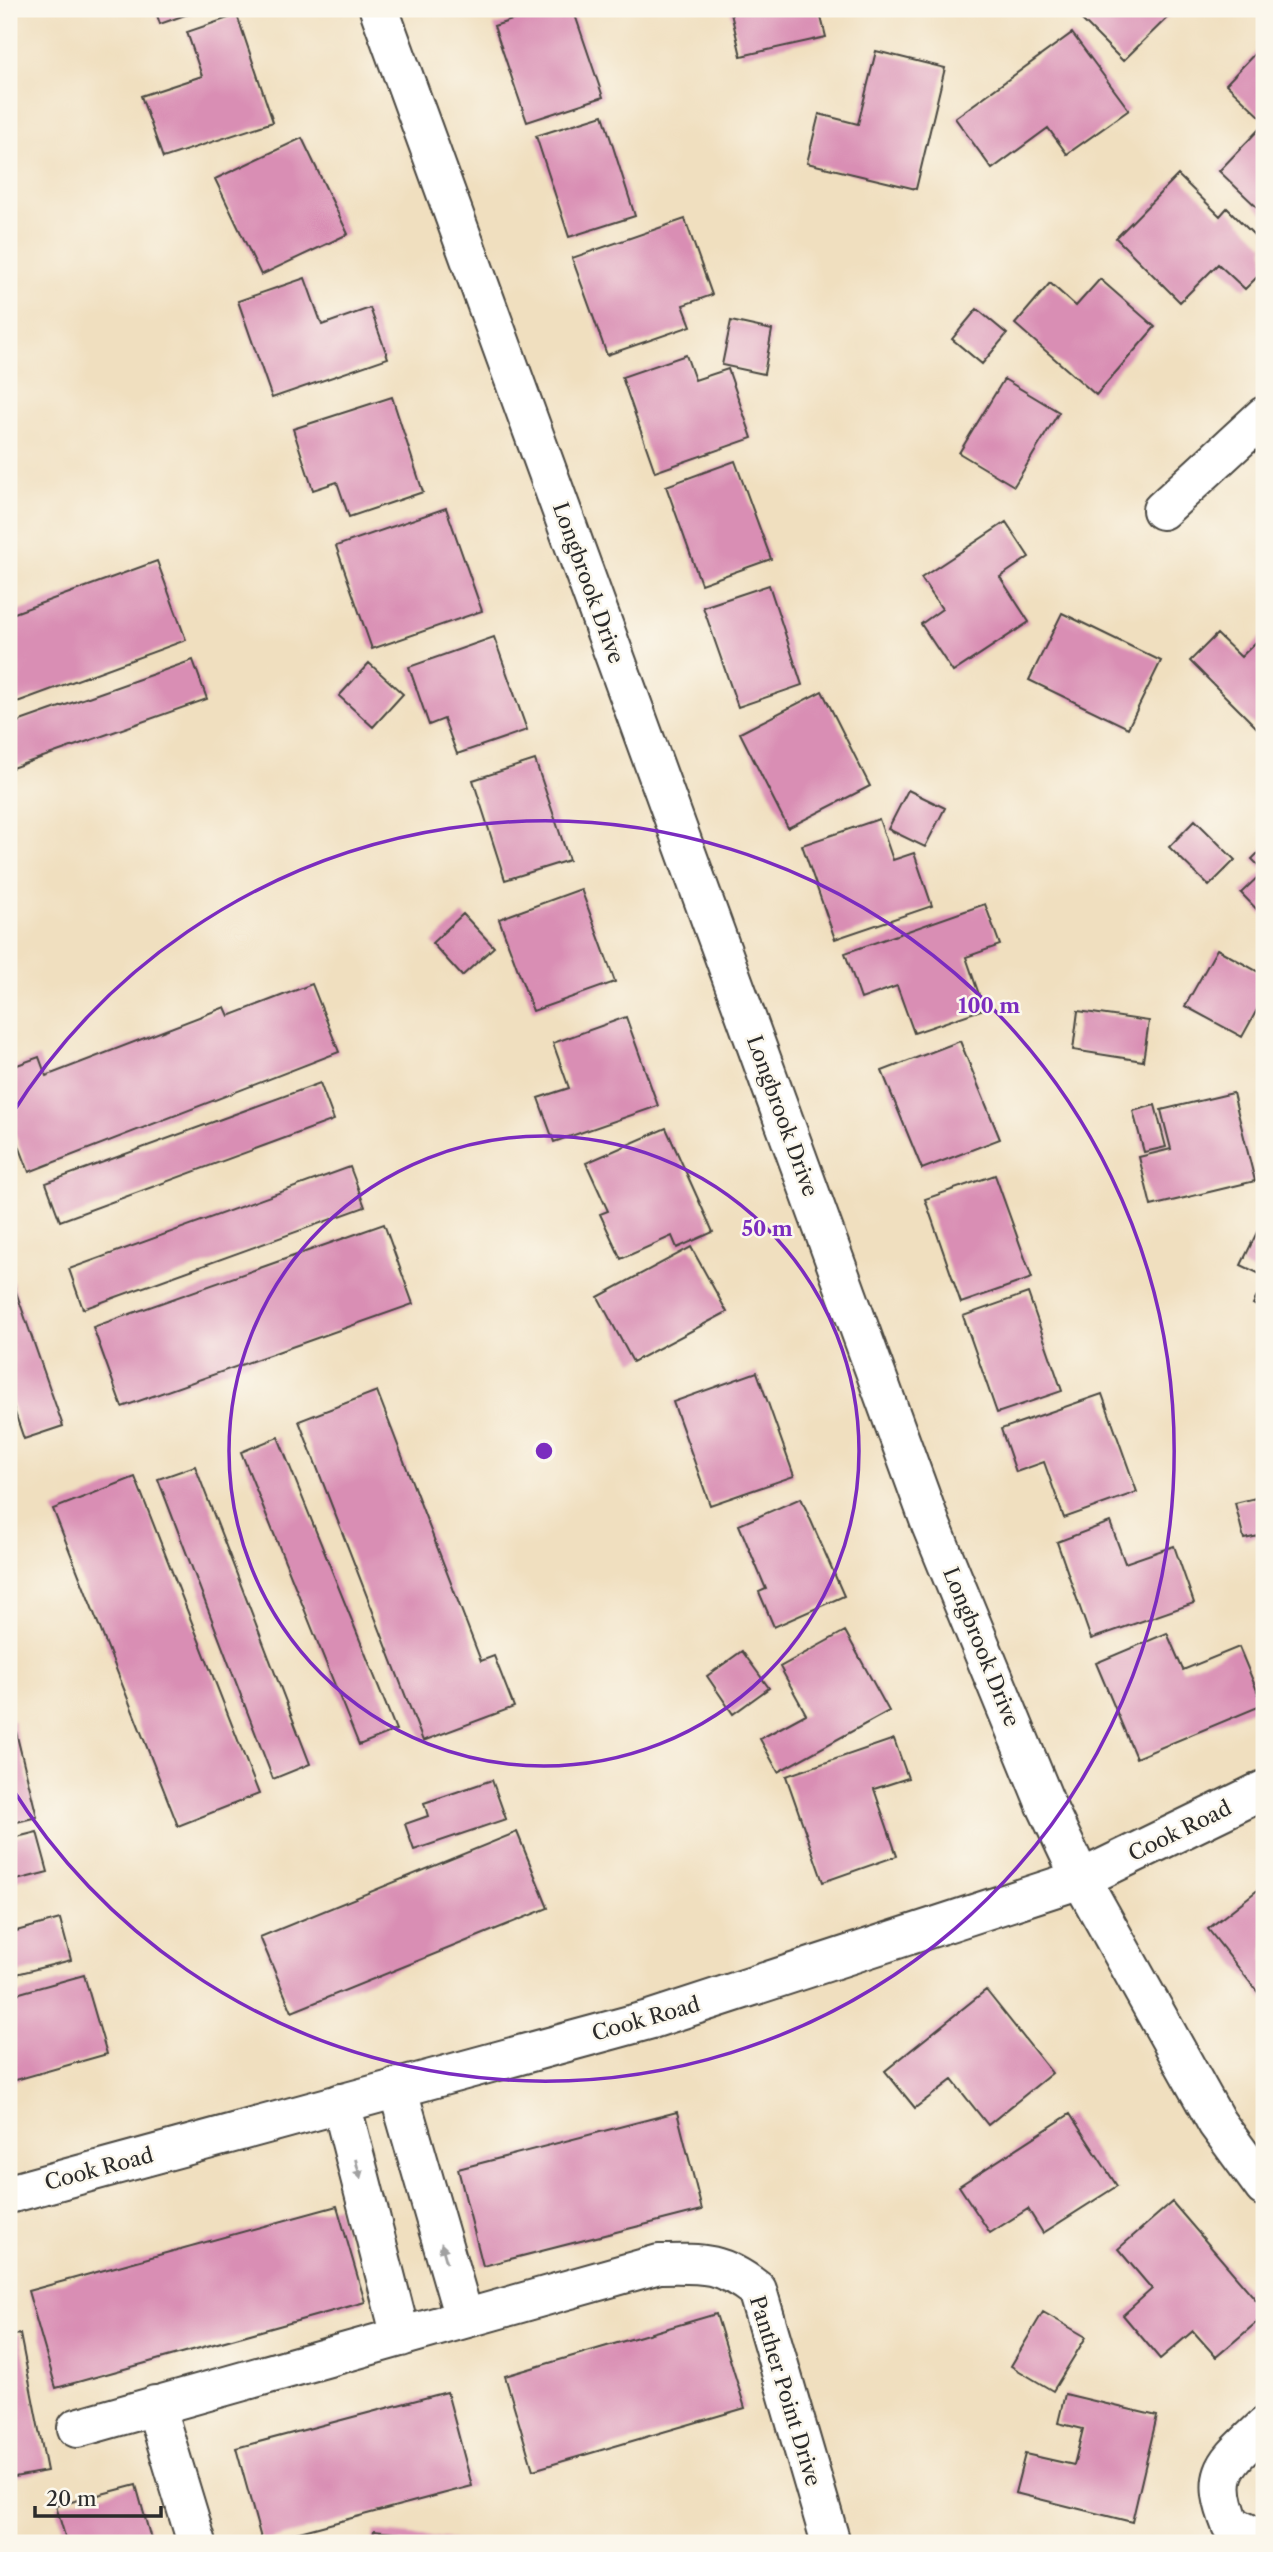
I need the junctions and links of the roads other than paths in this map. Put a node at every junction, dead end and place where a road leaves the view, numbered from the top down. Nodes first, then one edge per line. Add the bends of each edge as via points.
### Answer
1 (379, 9) edge
2 (1264, 416) edge
3 (1162, 510) dead end
4 (1264, 1790) edge
5 (1081, 1879) junction
6 (397, 2087) junction
7 (341, 2103) junction
8 (1264, 2187) edge
9 (9, 2194) edge
10 (464, 2318) junction
11 (401, 2337) junction
12 (155, 2405) junction
13 (1264, 2427) edge
14 (77, 2428) dead end
15 (1264, 2541) edge
16 (197, 2543) edge
17 (831, 2543) edge

1 - 5 street, Longbrook Drive via 931,1525
2 - 3 street
4 - 5 street, Cook Road
5 - 6 street, Cook Road via 652,2019
5 - 8 street, Longbrook Drive via 1217,2123
6 - 7 street, Cook Road
10 -> 6 street
7 - 9 street, Cook Road
7 -> 11 street
10 - 11 street, Panther Point Drive
10 - 17 street, Panther Point Drive via 659,2264 700,2263 733,2272 757,2290
11 - 12 street, Panther Point Drive
12 - 14 street, Panther Point Drive
12 - 16 street
13 - 15 street via 1226,2464 1219,2496 1231,2525

